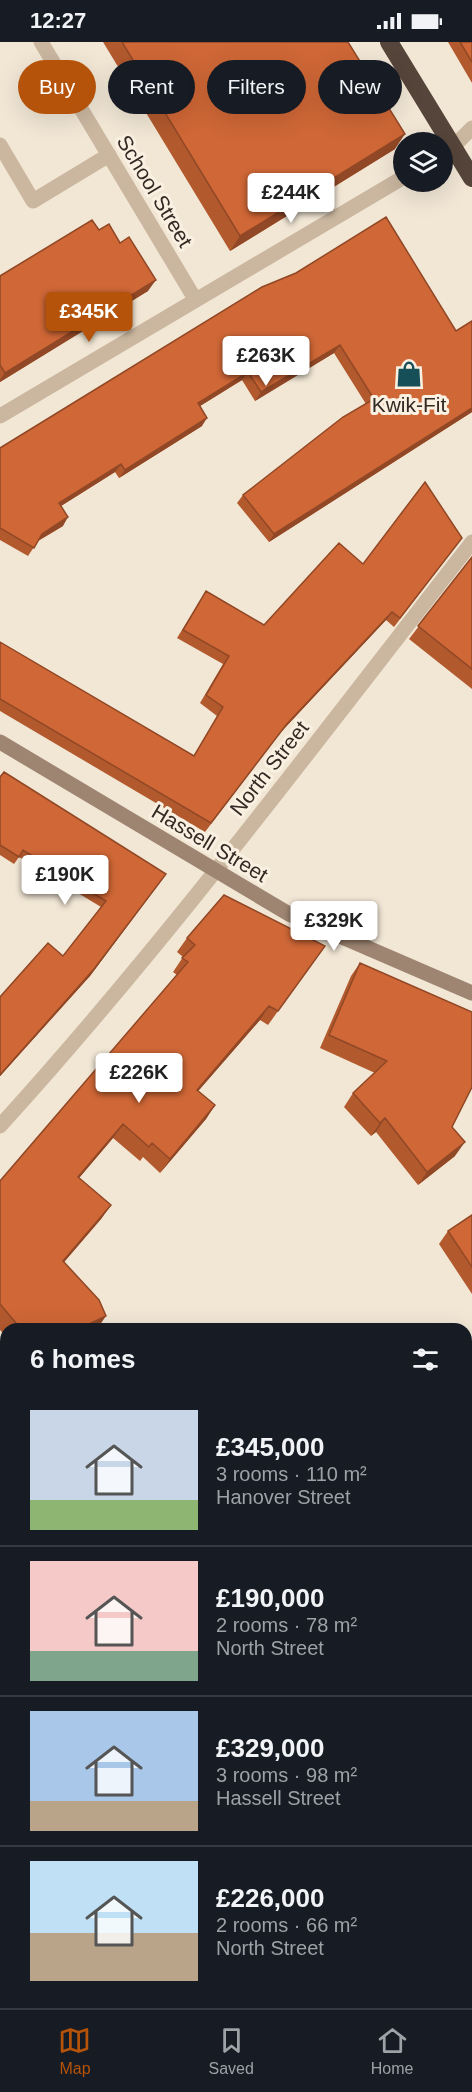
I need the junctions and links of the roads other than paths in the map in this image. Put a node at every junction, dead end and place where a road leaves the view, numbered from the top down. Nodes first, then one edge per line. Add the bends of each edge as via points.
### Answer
1 (41, 42) edge
2 (389, 42) edge
3 (472, 128) edge
4 (438, 132) edge
5 (0, 145) edge
6 (453, 146) edge
7 (109, 155) junction
8 (453, 157) edge
9 (472, 178) edge
10 (393, 183) edge
11 (195, 299) junction
12 (0, 416) edge
13 (472, 542) edge
14 (0, 742) edge
15 (215, 871) junction
16 (472, 993) edge
17 (0, 1126) edge

1 - 7 street, School Street
2 - 4 highway
3 - 6 street
5 - 7 street via 33,201
7 - 11 street, School Street
8 - 9 highway
10 - 11 street
11 - 12 street
13 - 15 street, North Street
14 - 15 street, Hassell Street
15 - 16 street, Hassell Street via 289,914
15 - 17 street, North Street via 64,1056

